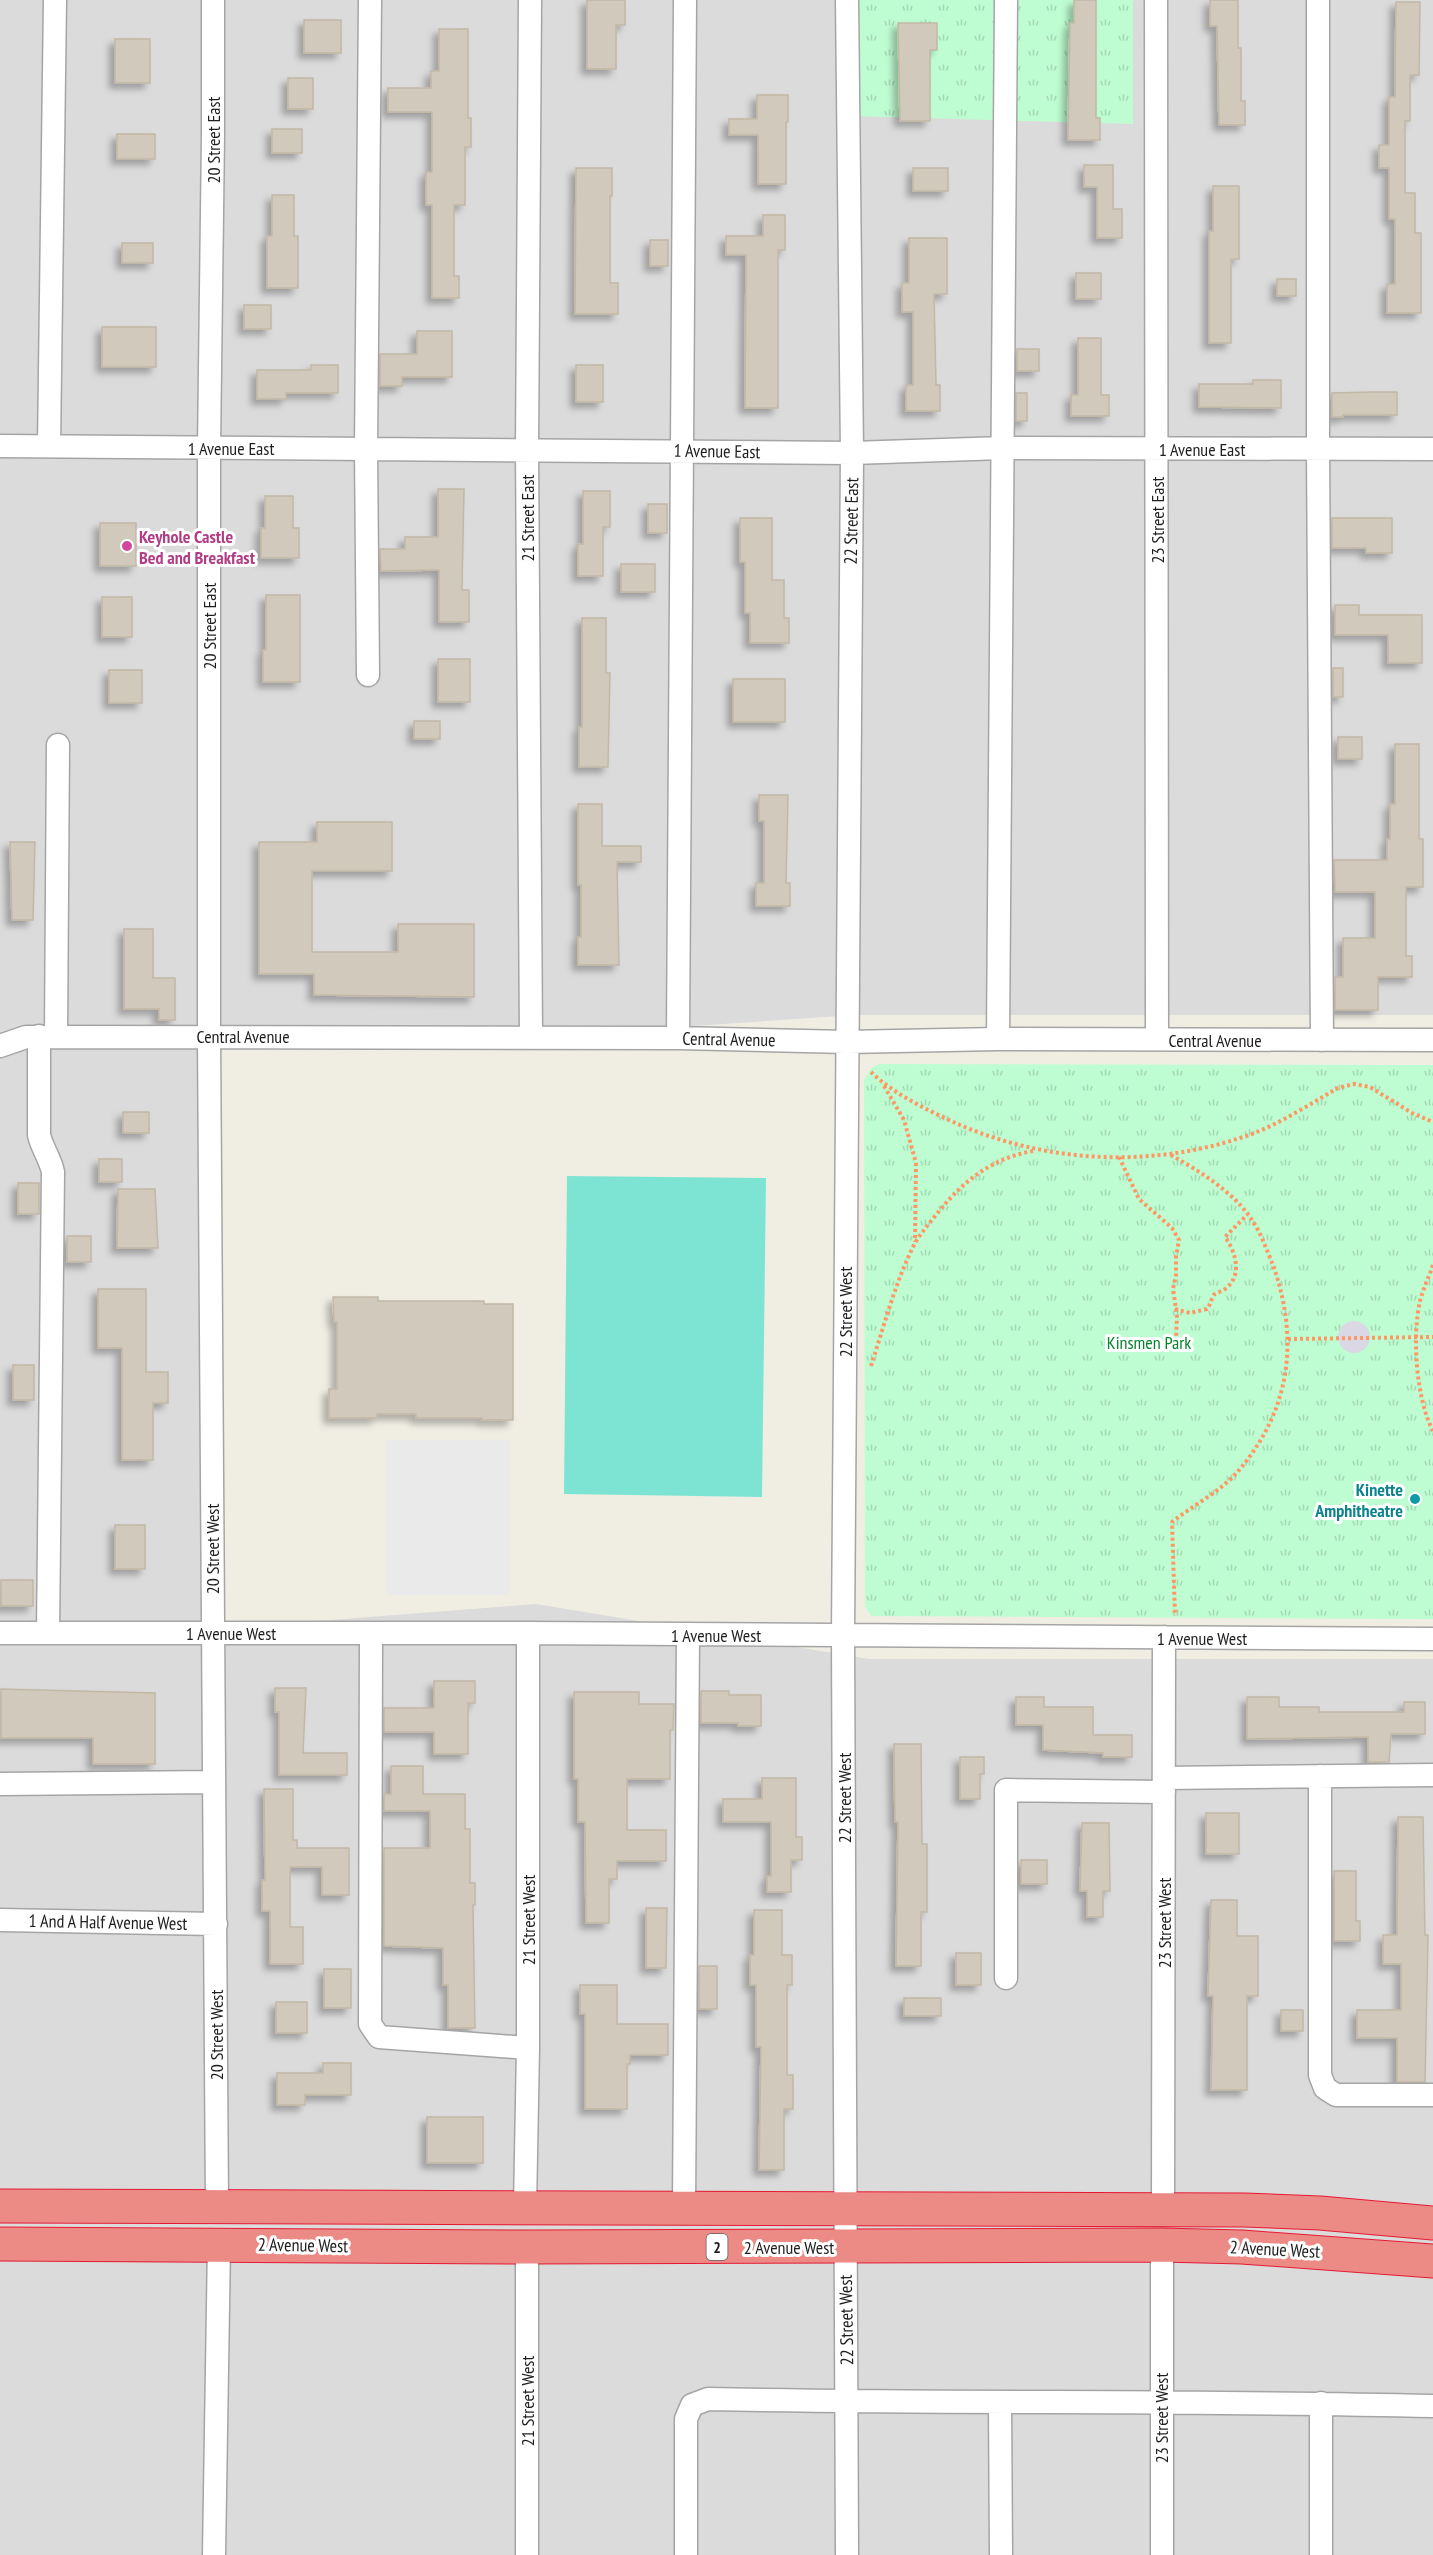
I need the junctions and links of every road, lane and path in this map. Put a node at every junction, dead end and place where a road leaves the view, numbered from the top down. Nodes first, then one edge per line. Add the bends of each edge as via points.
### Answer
1 (54, 0) edge
2 (213, 0) edge
3 (370, 0) edge
4 (530, 0) edge
5 (685, 0) edge
6 (847, 0) edge
7 (1006, 0) edge
8 (1156, 0) edge
9 (1318, 0) edge
10 (0, 446) edge
11 (49, 446) junction
12 (209, 448) junction
13 (1003, 448) junction
14 (366, 449) junction
15 (1157, 449) junction
16 (1317, 449) junction
17 (1433, 449) edge
18 (527, 450) junction
19 (683, 450) junction
20 (852, 453) junction
21 (368, 675) dead end
22 (58, 745) dead end
23 (0, 1028) edge
24 (209, 1036) junction
25 (40, 1037) junction
26 (531, 1037) junction
27 (678, 1038) junction
28 (998, 1039) junction
29 (1157, 1040) junction
30 (1322, 1040) junction
31 (1433, 1040) edge
32 (846, 1042) junction
33 (0, 1046) edge
34 (871, 1072) dead end
35 (884, 1084) junction
36 (1433, 1122) edge
37 (1036, 1150) junction
38 (1171, 1155) junction
39 (1119, 1157) junction
40 (1248, 1215) junction
41 (915, 1243) junction
42 (1433, 1265) edge
43 (1175, 1309) junction
44 (1417, 1337) junction
45 (1433, 1337) edge
46 (1176, 1339) dead end
47 (1288, 1339) junction
48 (871, 1366) dead end
49 (1433, 1431) edge
50 (0, 1633) edge
51 (48, 1633) junction
52 (212, 1633) junction
53 (528, 1633) junction
54 (371, 1634) junction
55 (688, 1635) junction
56 (843, 1635) junction
57 (1170, 1637) junction
58 (1433, 1639) edge
59 (1433, 1775) edge
60 (1320, 1776) junction
61 (214, 1782) junction
62 (0, 1784) edge
63 (1164, 1785) junction
64 (0, 1920) edge
65 (216, 1924) junction
66 (1006, 1978) dead end
67 (528, 2048) junction
68 (1433, 2095) edge
69 (0, 2206) edge
70 (217, 2207) junction
71 (525, 2207) junction
72 (684, 2208) junction
73 (845, 2209) junction
74 (1163, 2209) junction
75 (1433, 2223) edge
76 (0, 2244) edge
77 (219, 2244) junction
78 (1162, 2245) junction
79 (527, 2247) junction
80 (845, 2247) junction
81 (1433, 2261) edge
82 (847, 2402) junction
83 (1000, 2403) junction
84 (1321, 2403) junction
85 (1161, 2404) junction
86 (1433, 2406) edge
87 (214, 2555) edge
88 (527, 2555) edge
89 (686, 2555) edge
90 (847, 2555) edge
91 (1001, 2555) edge
92 (1162, 2555) edge
93 (1321, 2555) edge

1 - 11 street
2 - 12 street, 20 Street East
3 - 14 street
4 - 18 street, 21 Street East
5 - 19 street
6 - 20 street, 22 Street East
7 - 13 street
8 - 15 street, 23 Street East
9 - 16 street
10 - 11 street, 1 Avenue East
11 - 12 street, 1 Avenue East
12 - 14 street, 1 Avenue East
12 - 24 street, 20 Street East
13 - 15 street, 1 Avenue East
13 - 20 street, 1 Avenue East
13 - 28 street
14 - 18 street, 1 Avenue East
14 - 21 street
15 - 16 street, 1 Avenue East
15 - 29 street, 23 Street East
16 - 17 street, 1 Avenue East
16 - 30 street
18 - 19 street, 1 Avenue East
18 - 26 street, 21 Street East
19 - 20 street, 1 Avenue East
19 - 27 street
20 - 32 street, 22 Street East
22 - 25 street
23 - 25 street, Central Avenue
24 - 25 street, Central Avenue
24 - 26 street, Central Avenue
24 - 52 street, 20 Street West
25 - 33 street, Central Avenue
25 - 51 street via 39,1135 53,1172
26 - 27 street, Central Avenue
27 - 32 street, Central Avenue
28 - 29 street, Central Avenue
28 - 32 street, Central Avenue
29 - 30 street, Central Avenue
30 - 31 street, Central Avenue
32 - 56 street, 22 Street West
34 - 35 path
35 - 37 path via 972,1130
35 - 41 path via 904,1120 916,1163
36 - 38 path via 1370,1087 1354,1084 1338,1088 1251,1134
37 - 39 path
37 - 41 path via 1015,1154 964,1182
38 - 39 path
38 - 40 path via 1202,1173
39 - 43 path via 1139,1199 1176,1233 1179,1248 1173,1289
40 - 43 path via 1225,1237 1236,1259 1233,1280 1199,1313
40 - 47 path via 1270,1257 1284,1297
41 - 48 path
42 - 44 path via 1420,1300
43 - 46 path
44 - 45 path
44 - 47 path
44 - 49 path via 1422,1399
47 - 57 path via 1286,1368 1274,1415 1257,1447 1238,1471 1172,1522
50 - 51 street, 1 Avenue West
51 - 52 street, 1 Avenue West
52 - 54 street, 1 Avenue West
52 - 61 street, 20 Street West
53 - 54 street, 1 Avenue West
53 - 55 street, 1 Avenue West
53 - 67 street, 21 Street West
54 - 67 street via 370,2024 379,2037
55 - 56 street, 1 Avenue West
55 - 72 street
56 - 57 street, 1 Avenue West
56 - 73 street, 22 Street West
57 - 58 street, 1 Avenue West
57 - 63 street, 23 Street West
59 - 60 street
60 - 63 street
60 - 68 street via 1320,2074 1325,2088 1336,2094
61 - 62 street
61 - 65 street, 20 Street West
63 - 66 street via 1005,1790
63 - 74 street, 23 Street West
64 - 65 street, 1 And A Half Avenue West
65 - 70 street, 20 Street West
67 - 71 street, 21 Street West
69 - 70 highway, 2 Avenue West / 2
70 - 71 highway, 2 Avenue West / 2
71 - 72 highway, 2 Avenue West / 2
72 - 73 highway, 2 Avenue West / 2
73 - 74 highway, 2 Avenue West / 2
73 - 80 street, 22 Street West
74 - 75 highway, 2 Avenue West / 2 via 1320,2213
76 - 77 highway, 2 Avenue West / 2
77 - 79 highway, 2 Avenue West / 2
77 - 87 street
78 - 80 highway, 2 Avenue West / 2
78 - 81 highway, 2 Avenue West / 2
78 - 85 street, 23 Street West
79 - 80 highway, 2 Avenue West / 2
79 - 88 street, 21 Street West
80 - 82 street, 22 Street West
82 - 83 street
82 - 89 street via 708,2399 692,2405 686,2419
82 - 90 street, 22 Street West
83 - 85 street
83 - 91 street
84 - 85 street
84 - 86 street
84 - 93 street
85 - 92 street, 23 Street West

